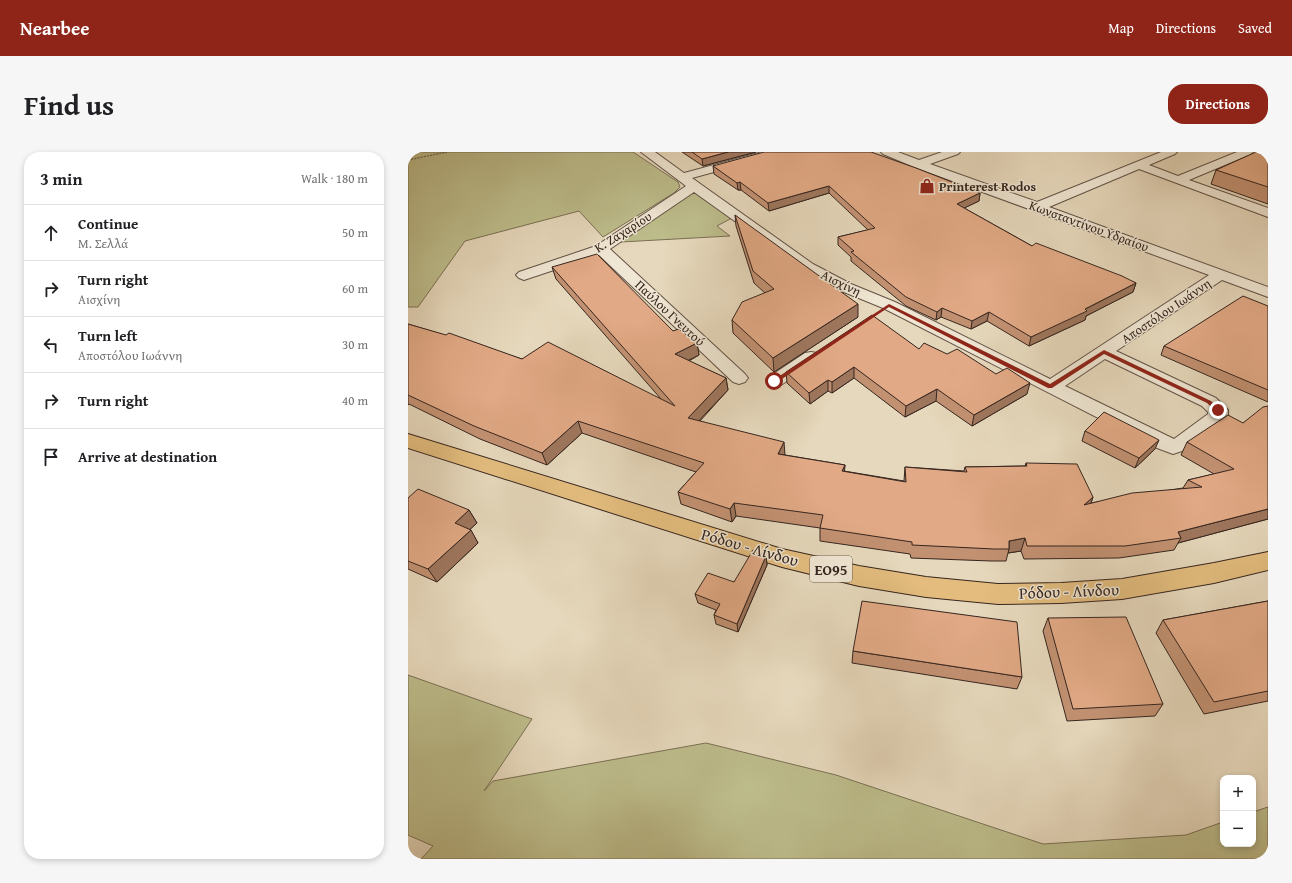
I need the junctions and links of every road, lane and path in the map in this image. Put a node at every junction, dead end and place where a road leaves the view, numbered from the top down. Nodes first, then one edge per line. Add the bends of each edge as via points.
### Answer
1 (447, 152) edge
2 (647, 152) edge
3 (775, 152) edge
4 (887, 152) edge
5 (954, 152) edge
6 (1171, 152) edge
7 (1247, 152) edge
8 (408, 160) edge
9 (918, 164) junction
10 (1138, 165) junction
11 (1178, 180) junction
12 (689, 182) junction
13 (1037, 207) junction
14 (1268, 213) edge
15 (601, 248) junction
16 (524, 275) dead end
17 (1220, 275) junction
18 (1268, 292) edge
19 (825, 348) edge
20 (1104, 352) junction
21 (739, 378) dead end
22 (774, 381) dead end
23 (1050, 387) junction
24 (408, 441) edge
25 (1268, 561) edge

1 - 8 path
2 - 12 street, Αισχίνη
3 - 12 street, Κ. Ζαχαρίου
4 - 9 street, Κωνσταντίνου Υδραίου
5 - 9 street
6 - 10 street
7 - 11 street
9 - 13 street, Κωνσταντίνου Υδραίου
10 - 11 street
10 - 13 street
11 - 14 street
12 - 15 street, Κ. Ζαχαρίου
12 - 23 street, Αισχίνη via 808,267 883,310
13 - 17 street, Κωνσταντίνου Υδραίου
15 - 16 street, Κ. Ζαχαρίου
15 - 21 street, Παύλου Γνευτού
17 - 18 street, Κωνσταντίνου Υδραίου
17 - 20 street, Αποστόλου Ιωάννη
19 - 22 street
20 - 23 street, Αποστόλου Ιωάννη
20 - 23 street, Αισχίνη via 1209,402 1218,410 1218,416 1181,444 1173,447
24 - 25 main road, Ρόδου - Λίνδου / ΕΟ95 via 782,558 859,576 926,587 998,594 1115,590

